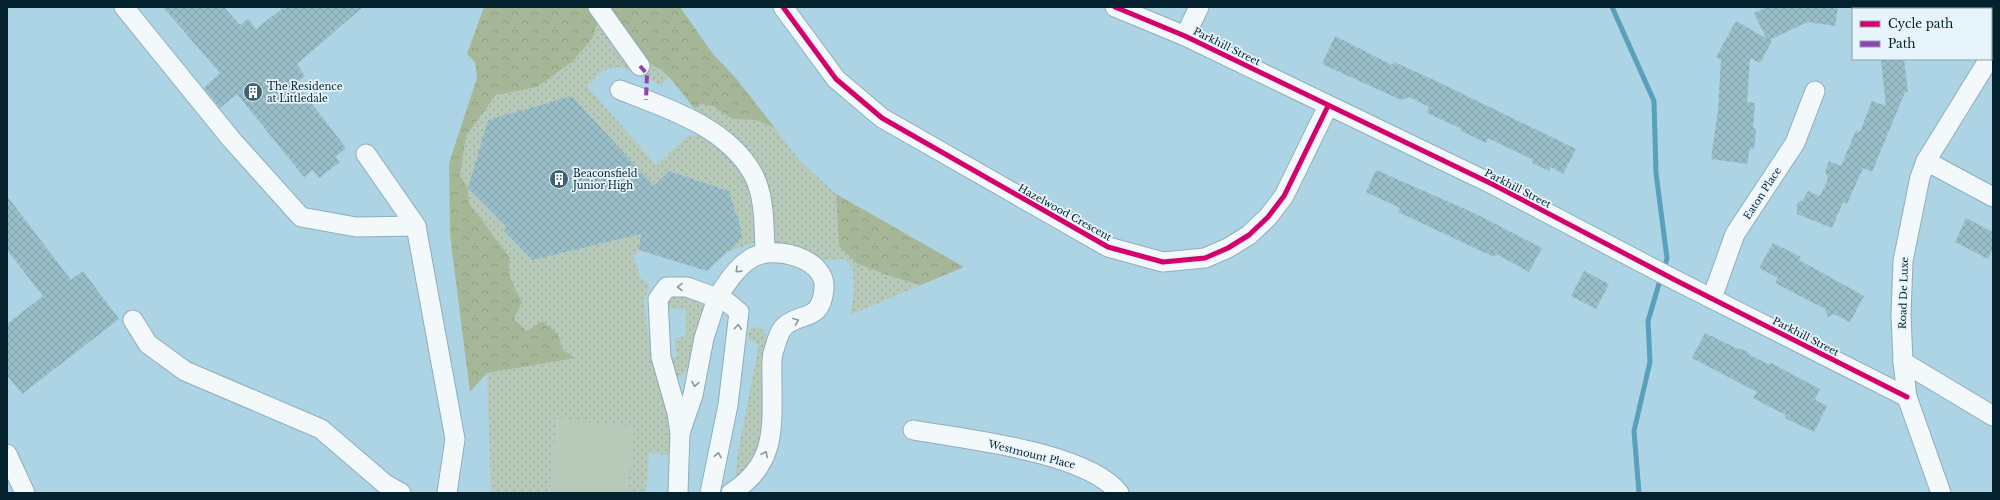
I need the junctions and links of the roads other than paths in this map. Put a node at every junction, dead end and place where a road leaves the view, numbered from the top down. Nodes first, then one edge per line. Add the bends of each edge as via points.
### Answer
1 (124, 7) edge
2 (598, 7) edge
3 (783, 7) edge
4 (1115, 7) edge
5 (1199, 7) edge
6 (1185, 36) junction
7 (1989, 60) edge
8 (640, 66) dead end
9 (620, 90) dead end
10 (1815, 91) dead end
11 (1328, 106) junction
12 (366, 154) dead end
13 (1926, 161) junction
14 (1993, 197) edge
15 (416, 226) junction
16 (765, 252) junction
17 (717, 298) junction
18 (1712, 298) junction
19 (133, 320) dead end
20 (1903, 362) junction
21 (1907, 397) junction
22 (1993, 416) edge
23 (913, 430) dead end
24 (680, 433) junction
25 (7, 454) edge
26 (25, 493) edge
27 (401, 493) edge
28 (447, 493) edge
29 (678, 493) edge
30 (710, 493) edge
31 (731, 493) edge
32 (1119, 493) edge
33 (1941, 493) edge

1 - 15 street via 231,139 301,217 356,227
2 - 8 street
3 - 11 street, Hazelwood Crescent via 836,79 882,118 1108,247 1163,262 1205,258 1249,235 1268,217 1284,196
4 - 6 street, Parkhill Street
5 - 6 street, Parkhill Street
6 - 11 street, Parkhill Street
7 - 13 street, Road De Luxe
9 - 16 street via 685,117 730,145 753,174 759,191
10 - 18 street, Eaton Place via 1795,142 1735,234
11 - 18 street, Parkhill Street via 1494,185
12 - 15 street
13 - 14 street
13 - 20 street, Road De Luxe via 1920,177 1903,261
15 - 28 street via 455,439
16 -> 17 street via 750,258 734,273
31 -> 16 street via 741,487 758,469 769,446 773,422 773,355 778,337 784,326 812,315 821,302 824,287 819,271 806,259
17 -> 24 street via 704,338 693,395
17 -> 24 street via 687,287 666,287 658,299 661,357
30 -> 17 street via 728,404 739,312
18 - 21 street, Parkhill Street
19 - 27 street via 148,344 185,370 321,429 385,484
20 - 21 street, Road De Luxe
20 - 22 street
21 - 33 street, Road De Luxe
23 - 32 street, Westmount Place via 1015,448 1078,464 1112,483
24 - 29 street
25 - 26 street

